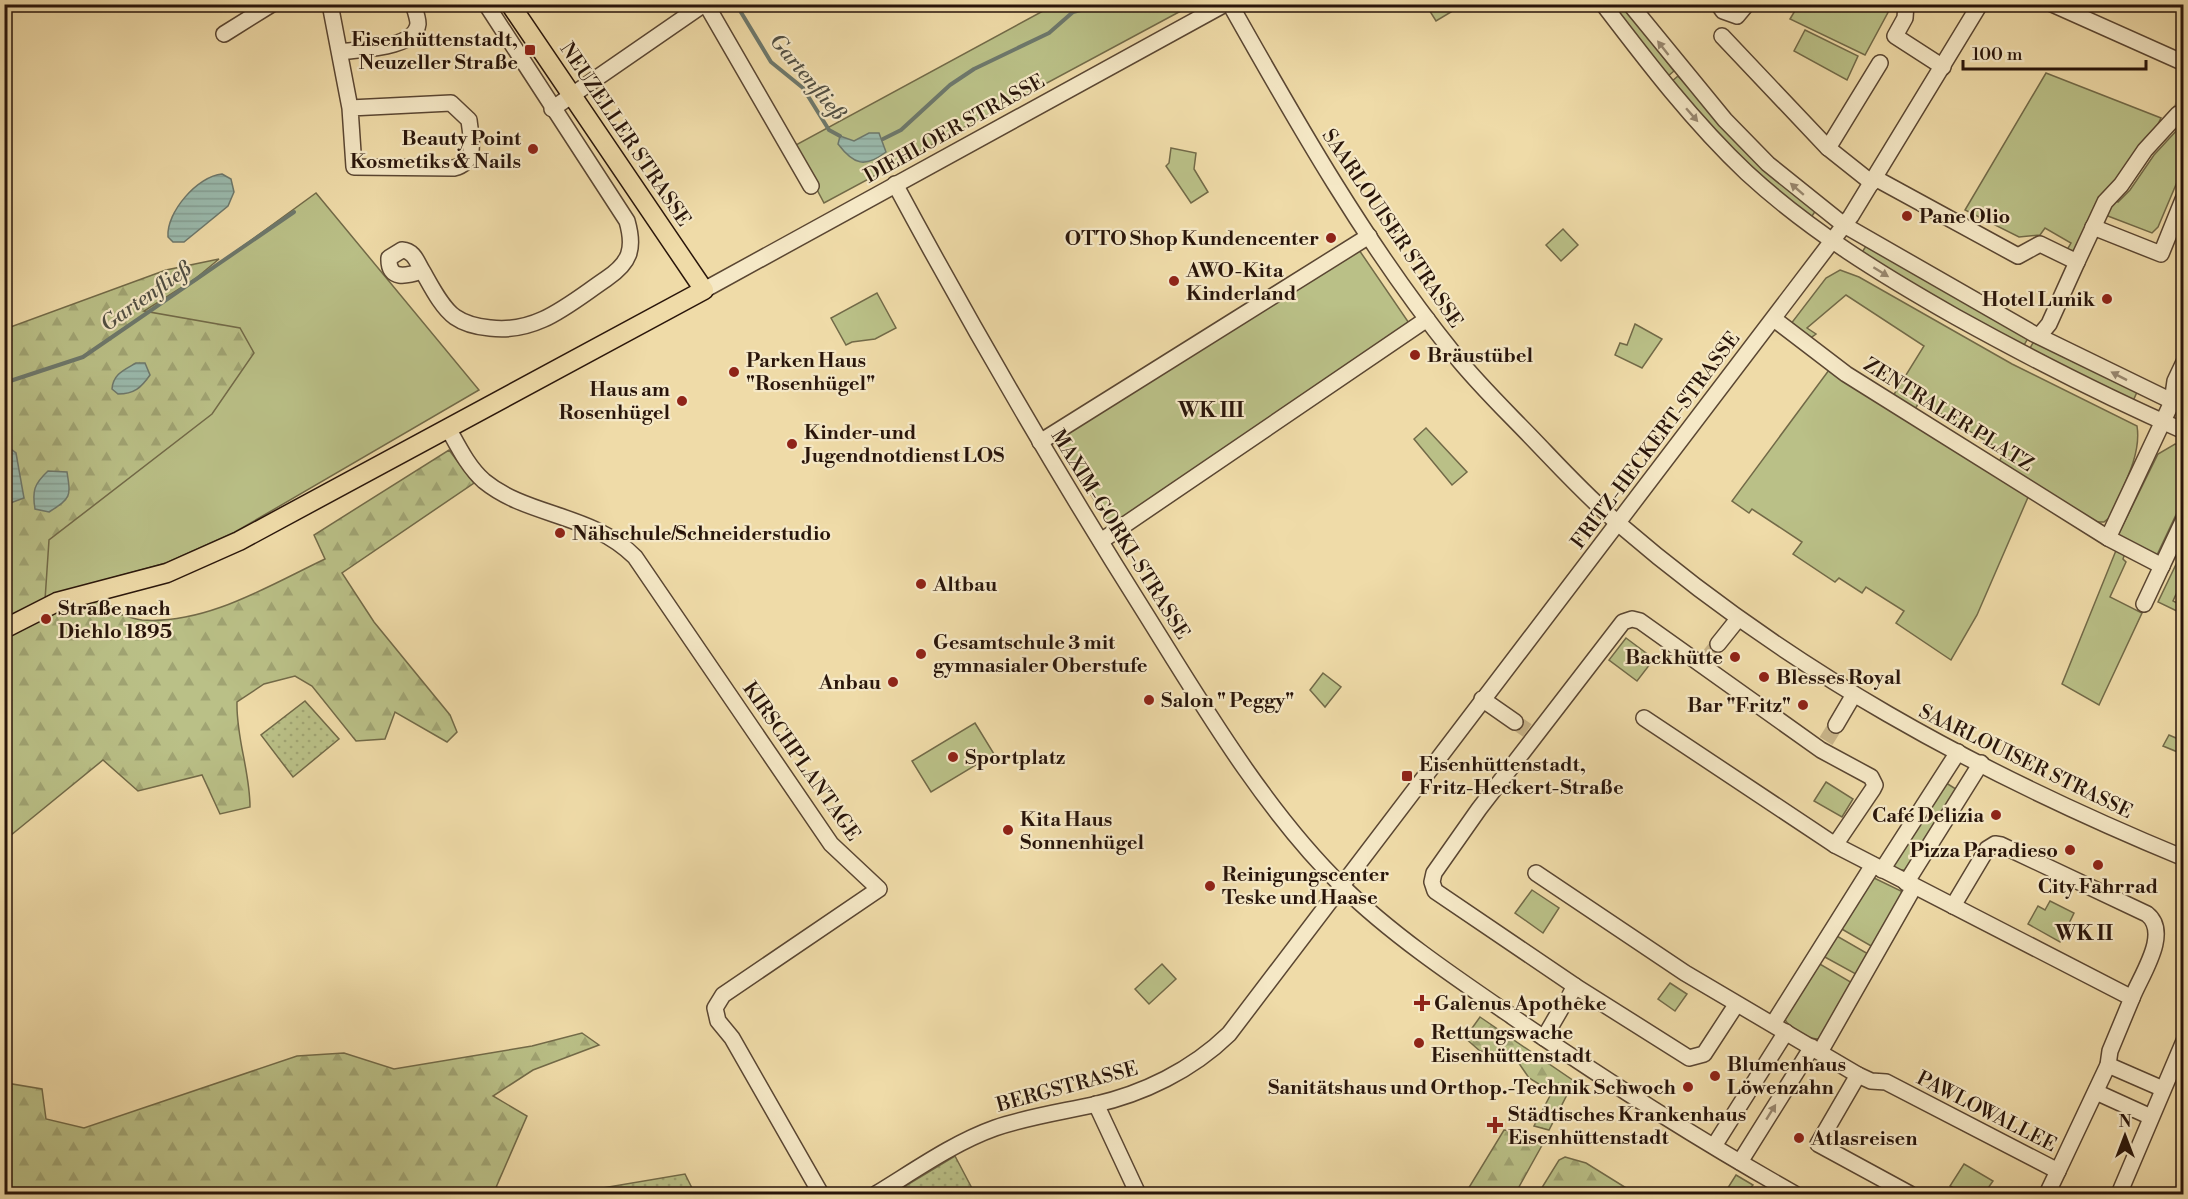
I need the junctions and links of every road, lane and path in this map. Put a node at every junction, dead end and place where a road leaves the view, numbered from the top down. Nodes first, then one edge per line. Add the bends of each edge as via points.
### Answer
1 (330, 4) edge
2 (413, 4) edge
3 (486, 4) edge
4 (510, 4) edge
5 (705, 4) edge
6 (1225, 4) edge
7 (1230, 4) edge
8 (1602, 4) edge
9 (1630, 4) edge
10 (1718, 4) edge
11 (1747, 4) edge
12 (1906, 4) edge
13 (1980, 4) edge
14 (2052, 4) edge
15 (266, 6) edge
16 (224, 34) dead end
17 (1722, 36) dead end
18 (340, 52) junction
19 (1880, 63) dead end
20 (2184, 63) edge
21 (1943, 67) junction
22 (572, 96) junction
23 (350, 108) junction
24 (552, 109) junction
25 (2178, 119) edge
26 (1828, 147) junction
27 (1873, 180) junction
28 (895, 184) junction
29 (811, 186) dead end
30 (2184, 197) edge
31 (1844, 225) junction
32 (2093, 227) junction
33 (1368, 236) junction
34 (1832, 242) junction
35 (2077, 261) junction
36 (422, 271) dead end
37 (704, 290) junction
38 (1427, 319) junction
39 (1774, 319) junction
40 (2039, 336) junction
41 (2184, 362) edge
42 (2180, 400) edge
43 (2162, 422) junction
44 (448, 428) junction
45 (2184, 431) edge
46 (1040, 442) junction
47 (2184, 519) edge
48 (1617, 524) junction
49 (2108, 538) junction
50 (1101, 542) junction
51 (2162, 566) junction
52 (2144, 604) dead end
53 (1738, 619) junction
54 (4, 629) edge
55 (1718, 644) tunnel mouth
56 (1852, 696) junction
57 (1482, 699) junction
58 (1644, 718) dead end
59 (1515, 722) tunnel mouth
60 (1836, 725) tunnel mouth
61 (1958, 752) junction
62 (1981, 763) junction
63 (1835, 845) junction
64 (2184, 858) edge
65 (1878, 868) junction
66 (1536, 873) dead end
67 (1910, 885) junction
68 (1342, 886) junction
69 (1953, 906) junction
70 (1569, 996) junction
71 (2132, 998) junction
72 (1736, 1005) junction
73 (1773, 1024) junction
74 (1786, 1032) junction
75 (1544, 1038) junction
76 (2184, 1041) edge
77 (1816, 1050) junction
78 (2108, 1065) junction
79 (1858, 1075) junction
80 (2163, 1089) junction
81 (2096, 1092) junction
82 (1096, 1104) junction
83 (2151, 1117) junction
84 (1714, 1146) junction
85 (1740, 1162) junction
86 (2058, 1171) junction
87 (821, 1194) edge
88 (876, 1194) edge
89 (1138, 1194) edge
90 (1795, 1194) edge
91 (1910, 1194) edge
92 (2047, 1194) edge
93 (2119, 1194) edge

1 - 18 street
2 - 18 street via 418,23 413,35 401,43
3 - 24 street
4 - 22 main road, NEUZELLER STRASSE
5 - 22 street
5 - 29 street
6 - 28 street, DIEHLOER STRASSE
7 - 33 street, SAARLOUISER STRASSE
8 -> 34 street via 1664,83 1725,151
31 -> 9 street via 1768,164 1725,120
10 - 11 street via 1737,16
12 - 21 street via 1905,18 1895,36
13 - 21 street, FRITZ-HECKERT-STRASSE
14 - 20 street
15 - 16 street
17 - 26 street
18 - 23 street
19 - 26 street
21 - 27 street, FRITZ-HECKERT-STRASSE
22 - 24 street
22 - 37 main road, NEUZELLER STRASSE
23 - 23 street via 354,167 454,168 464,166 470,159 469,120 451,104
24 - 36 street via 627,221 632,239 623,268 547,318 524,328 503,330 455,317
25 - 32 street via 2145,150 2105,202
26 - 27 street
27 - 31 street, FRITZ-HECKERT-STRASSE
27 - 35 street via 2018,256 2040,244
28 - 37 street, DIEHLOER STRASSE
28 - 46 street, MAXIM-GORKI-STRASSE
30 - 32 street via 2161,254
31 - 34 street, FRITZ-HECKERT-STRASSE
31 - 40 street
32 - 35 street
33 - 38 street, SAARLOUISER STRASSE
33 - 46 street
34 - 39 street, FRITZ-HECKERT-STRASSE
34 -> 43 street via 2023,354
35 - 40 street via 2049,324
37 - 44 main road
38 - 48 street, SAARLOUISER STRASSE via 1471,375
38 - 50 street
39 - 48 street, FRITZ-HECKERT-STRASSE
39 - 49 street, ZENTRALER PLATZ via 1846,374
42 -> 40 street
41 - 42 street via 2175,381
42 - 43 street
43 - 45 street
43 - 49 street
44 - 54 main road via 229,546 167,573 57,602
44 - 87 street, KIRSCHPLANTAGE via 473,469 486,482 519,501 602,532 635,557 831,844 879,889 723,995 715,1008 718,1021 732,1038
46 - 50 street, MAXIM-GORKI-STRASSE
47 - 51 street
48 - 53 street, SAARLOUISER STRASSE
48 - 57 street, FRITZ-HECKERT-STRASSE
49 - 51 street, ZENTRALER PLATZ
50 - 68 street, MAXIM-GORKI-STRASSE via 1243,762 1292,829
51 - 52 street
53 - 55 street
53 - 56 street, SAARLOUISER STRASSE
56 - 60 street
56 - 61 street, SAARLOUISER STRASSE
57 - 59 street
57 - 68 street, FRITZ-HECKERT-STRASSE
58 - 63 street
61 - 62 street, SAARLOUISER STRASSE
61 - 65 street
62 - 64 street, SAARLOUISER STRASSE via 2103,824
62 - 67 street
63 - 65 street
63 - 70 street via 1873,789 1874,781 1867,773 1704,662 1632,619 1617,629 1533,735 1438,865 1432,882 1435,891
65 - 67 street
65 - 73 street
66 - 72 street, PAWLOWALLEE
67 - 69 street
67 - 77 street
68 - 75 street, MAXIM-GORKI-STRASSE via 1448,971
68 - 82 street, BERGSTRASSE via 1256,1001 1217,1045 1174,1074
69 - 71 street
69 - 71 street, PAWLOWALLEE via 1987,849 2001,844 2147,914 2154,920 2158,934
70 - 72 street via 1689,1058 1704,1053
70 - 75 street
71 - 78 street, PAWLOWALLEE
72 - 73 street, PAWLOWALLEE
73 - 74 street, PAWLOWALLEE
74 - 77 street, PAWLOWALLEE
74 - 84 street
75 - 84 street, MAXIM-GORKI-STRASSE
76 - 80 street
77 - 79 street, PAWLOWALLEE
85 -> 77 street
78 - 80 street
78 - 81 street, PAWLOWALLEE
79 - 86 street, PAWLOWALLEE via 1886,1082
79 - 91 street via 1818,1144
80 - 83 street
81 - 83 street
81 - 86 street, PAWLOWALLEE
82 - 88 street, BERGSTRASSE via 992,1129
82 - 89 street
83 - 93 street
84 - 85 street, MAXIM-GORKI-STRASSE
85 - 90 street, MAXIM-GORKI-STRASSE
86 - 92 street

